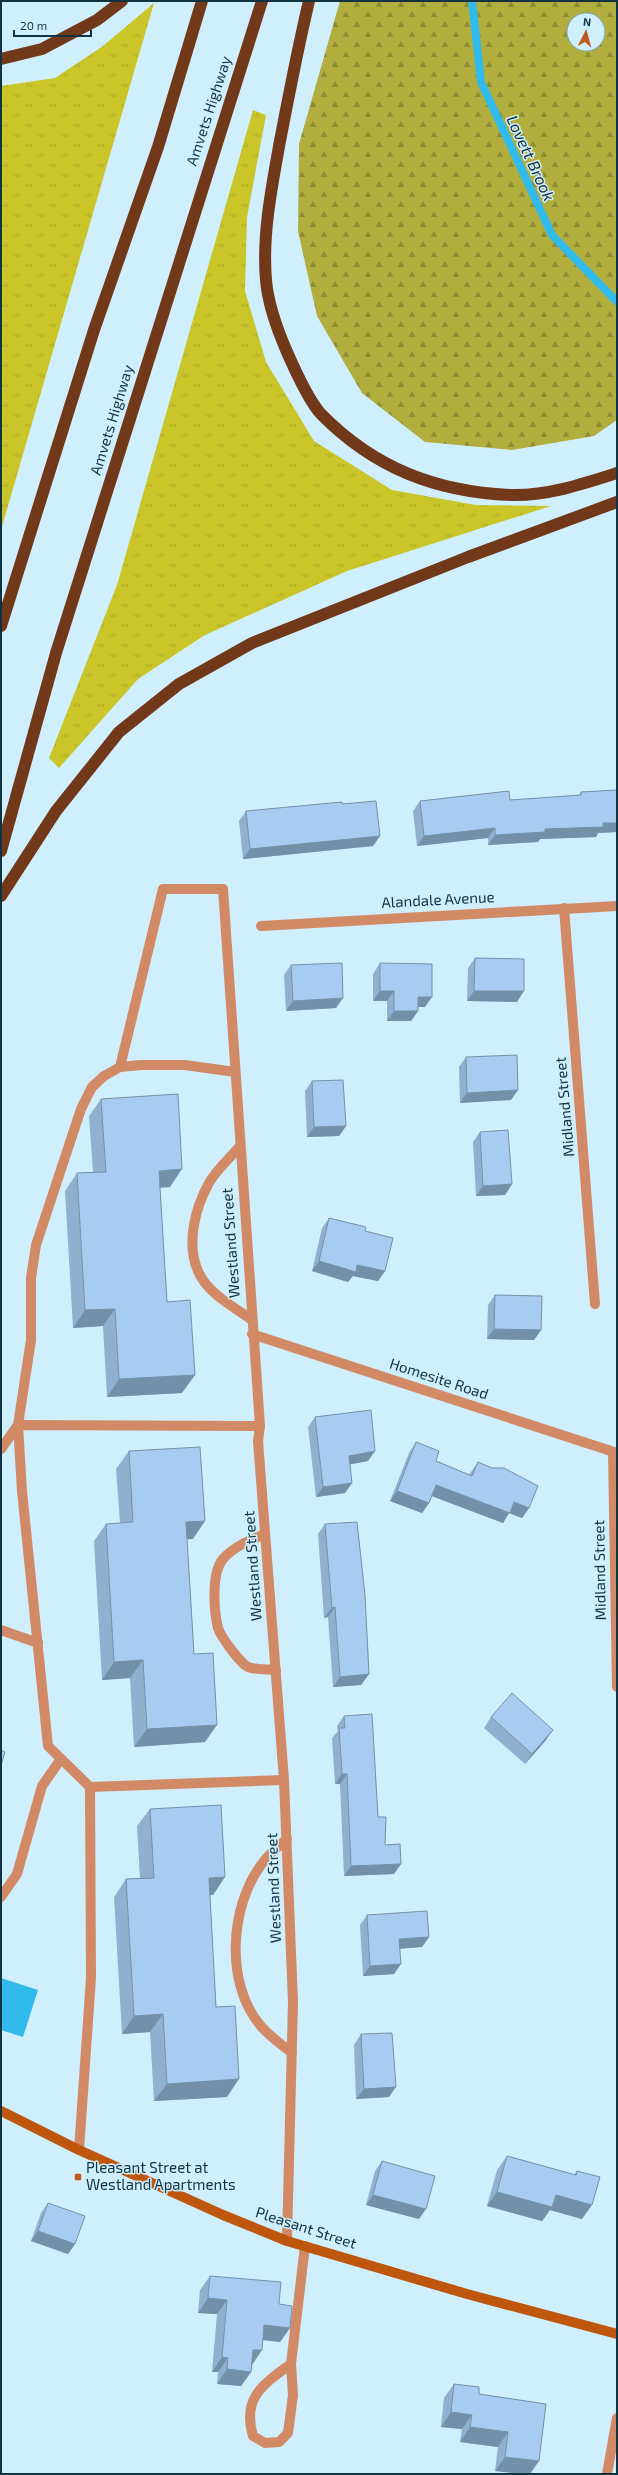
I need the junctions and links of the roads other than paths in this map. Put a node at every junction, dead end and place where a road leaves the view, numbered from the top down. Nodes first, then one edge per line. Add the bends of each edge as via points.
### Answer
1 (122, 1) edge
2 (202, 1) edge
3 (262, 1) edge
4 (309, 1) edge
5 (1, 59) edge
6 (617, 473) edge
7 (617, 502) edge
8 (1, 626) edge
9 (1, 850) edge
10 (1, 896) edge
11 (617, 906) edge
12 (564, 908) junction
13 (261, 926) dead end
14 (120, 1067) junction
15 (235, 1072) junction
16 (240, 1146) junction
17 (595, 1304) dead end
18 (252, 1320) junction
19 (252, 1334) junction
20 (18, 1425) junction
21 (260, 1426) junction
22 (1, 1449) edge
23 (615, 1453) edge
24 (265, 1534) junction
25 (1, 1630) edge
26 (38, 1643) junction
27 (276, 1670) junction
28 (617, 1687) edge
29 (61, 1759) junction
30 (284, 1780) junction
31 (90, 1787) junction
32 (287, 1839) junction
33 (1, 1896) edge
34 (292, 2053) junction
35 (1, 2111) edge
36 (79, 2150) junction
37 (287, 2241) junction
38 (305, 2246) junction
39 (617, 2334) edge
40 (291, 2364) junction
41 (617, 2418) edge
42 (607, 2474) edge

1 - 5 highway via 97,20 42,49
2 - 8 highway via 158,147 94,330
3 - 9 highway, Amvets Highway via 56,653
4 - 6 highway via 289,94 265,240 266,281 275,325 294,367 320,413 373,456 416,479 461,489 512,495 567,489
7 - 10 highway via 468,557 252,643 179,684 118,732 56,811
11 - 12 street, Alandale Avenue
12 - 13 street, Alandale Avenue
12 - 17 street, Midland Street
14 - 15 street via 186,1065
14 - 15 street, Westland Street via 163,889 223,889
14 - 20 street via 92,1087 81,1109 36,1245 31,1278 30,1340
15 - 16 street, Westland Street
16 - 18 street, Westland Street
16 - 18 street via 210,1182 197,1208 192,1245 198,1272 215,1293
18 - 19 street, Westland Street
19 - 21 street, Westland Street
19 - 23 street, Homesite Road
20 - 21 street
20 - 22 street
20 - 26 street
21 - 24 street, Westland Street via 258,1441
23 - 28 street, Midland Street
24 - 27 street, Westland Street
24 - 27 street via 239,1546 222,1559 215,1579 215,1606 219,1629 232,1651 248,1666
25 - 26 street
26 - 29 street via 48,1746
27 - 30 street, Westland Street
29 - 31 street
29 - 33 street via 42,1786 18,1874
30 - 31 street
30 - 32 street, Westland Street
31 - 36 street via 91,1978
32 - 34 street, Westland Street via 293,2002
32 - 34 street via 261,1864 246,1891 237,1927 236,1962 243,1994 259,2024
34 - 37 street, Westland Street
35 - 36 main road, Pleasant Street
36 - 37 main road, Pleasant Street
37 - 38 main road, Pleasant Street
38 - 39 main road, Pleasant Street via 467,2294
38 - 40 street
40 - 40 street via 293,2395 288,2434 279,2442 265,2443 253,2436 248,2419 252,2402 264,2384
41 - 42 street

